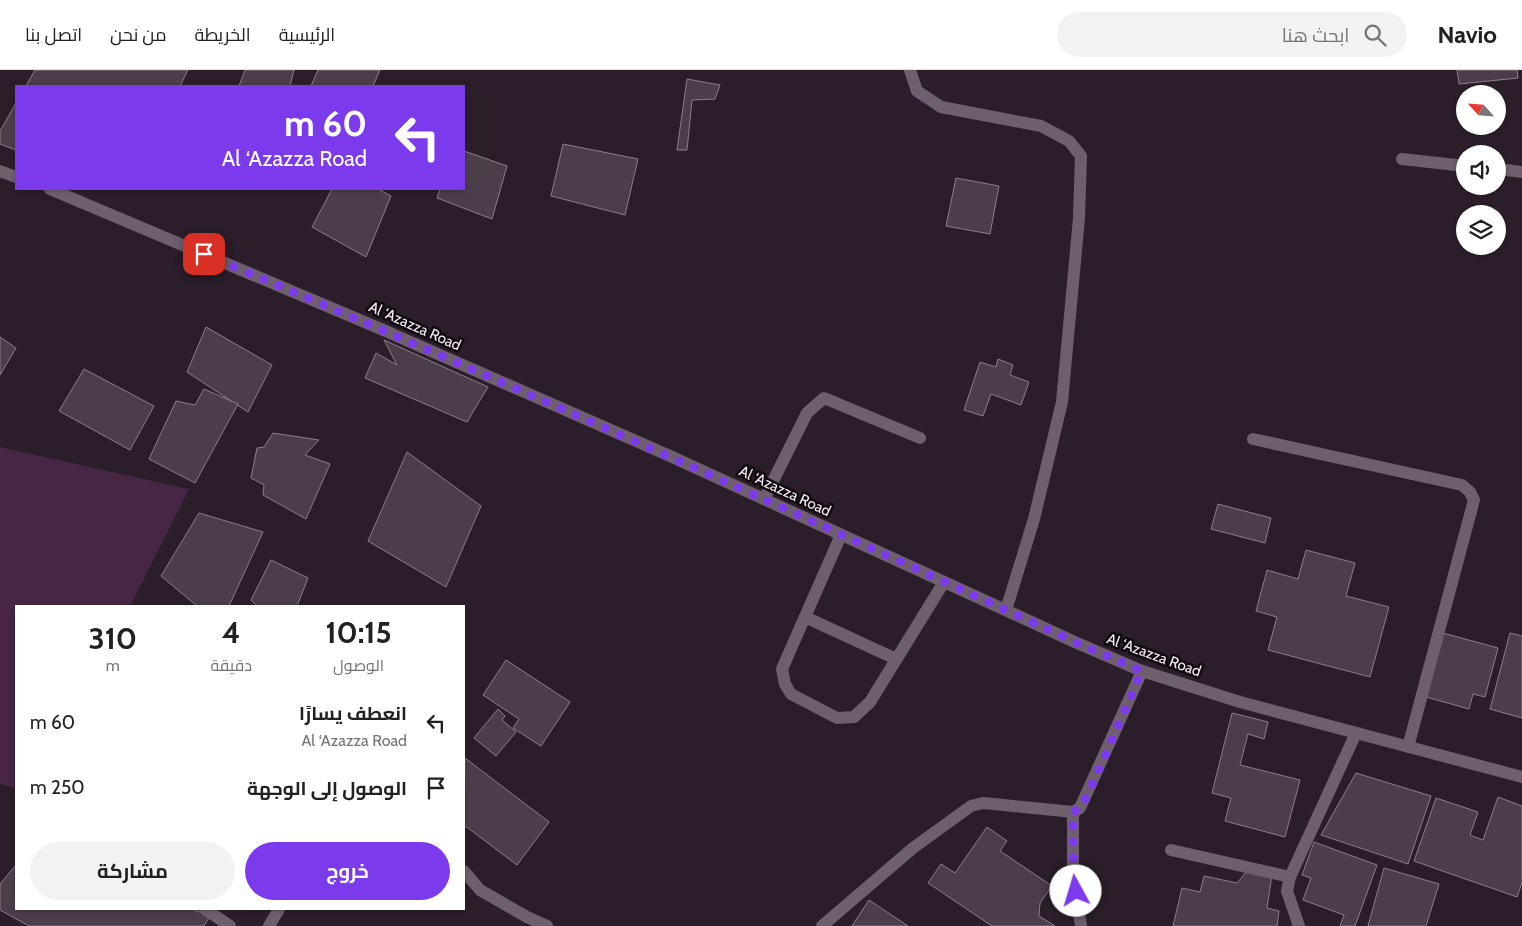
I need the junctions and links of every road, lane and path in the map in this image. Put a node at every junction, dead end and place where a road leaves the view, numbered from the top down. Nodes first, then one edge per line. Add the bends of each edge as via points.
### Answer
1 (910, 70) edge
2 (1402, 159) dead end
3 (1456, 165) edge
4 (1506, 170) edge
5 (0, 171) edge
6 (1522, 172) edge
7 (15, 177) edge
8 (52, 190) edge
9 (920, 438) dead end
10 (1253, 440) dead end
11 (764, 499) junction
12 (841, 535) junction
13 (944, 582) junction
14 (1006, 610) junction
15 (805, 617) junction
16 (896, 659) junction
17 (1142, 671) junction
18 (1356, 733) junction
19 (1408, 747) junction
20 (1522, 777) edge
21 (1073, 812) junction
22 (1171, 850) dead end
23 (465, 873) edge
24 (1290, 877) junction
25 (206, 910) edge
26 (278, 910) edge
27 (230, 926) edge
28 (269, 926) edge
29 (547, 926) edge
30 (822, 926) edge
31 (1081, 926) edge
32 (1299, 926) edge

1 - 14 street via 916,91 941,106 1041,126 1069,141 1081,156 1079,218 1062,402 1034,519
2 - 3 street
4 - 6 street
5 - 7 street
8 - 11 street, Al ‘Azazza Road via 400,337
9 - 11 street via 824,398 807,413
10 - 19 street via 1462,485 1470,492 1474,500
11 - 12 street, Al ‘Azazza Road
12 - 13 street, Al ‘Azazza Road
12 - 15 street
13 - 14 street, Al ‘Azazza Road
13 - 16 street
14 - 17 street, Al ‘Azazza Road
15 - 16 street
15 - 16 street via 782,669 785,684 791,694 837,718 854,716 870,702
17 - 18 street, Al ‘Azazza Road via 1240,702
17 - 21 street via 1088,794 1080,808
18 - 19 street, Al ‘Azazza Road
18 - 24 street
19 - 20 street, Al ‘Azazza Road
21 - 30 street via 994,804 972,806 913,848
21 - 31 street via 1073,874
22 - 24 street
23 - 29 street via 480,890
24 - 32 street via 1287,892
25 - 27 street
26 - 28 street

